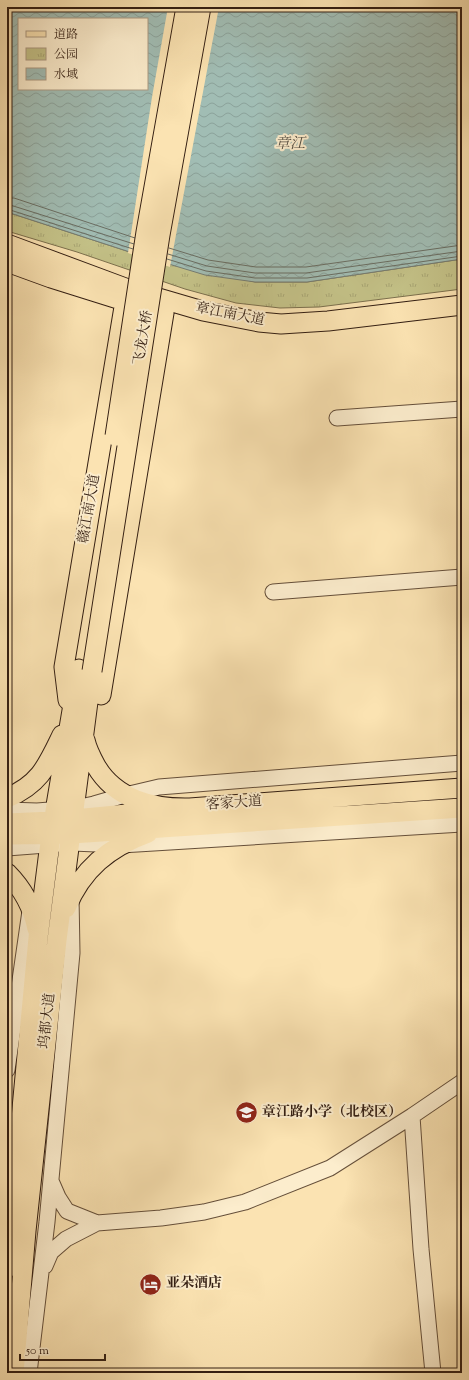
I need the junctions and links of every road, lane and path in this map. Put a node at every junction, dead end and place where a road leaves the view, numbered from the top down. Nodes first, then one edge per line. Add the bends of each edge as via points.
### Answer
1 (186, 7) edge
2 (201, 7) edge
3 (7, 244) edge
4 (7, 262) edge
5 (125, 301) junction
6 (462, 305) edge
7 (164, 313) junction
8 (462, 317) edge
9 (462, 410) edge
10 (337, 418) dead end
11 (462, 577) edge
12 (273, 592) dead end
13 (85, 670) junction
14 (70, 717) junction
15 (84, 733) junction
16 (462, 763) edge
17 (462, 788) edge
18 (124, 795) junction
19 (7, 798) edge
20 (190, 808) junction
21 (462, 808) edge
22 (7, 810) edge
23 (7, 823) edge
24 (462, 824) edge
25 (174, 826) junction
26 (72, 830) junction
27 (51, 831) junction
28 (7, 835) edge
29 (121, 845) junction
30 (7, 848) edge
31 (7, 873) edge
32 (71, 897) junction
33 (30, 908) junction
34 (48, 939) junction
35 (7, 1070) edge
36 (462, 1082) edge
37 (412, 1116) junction
38 (51, 1181) junction
39 (97, 1223) junction
40 (7, 1268) edge
41 (41, 1276) junction
42 (14, 1373) edge
43 (29, 1373) edge
44 (434, 1373) edge

1 - 13 main road, 飞龙大桥, bridge via 146,232 107,496
2 - 13 main road, 飞龙大桥, bridge
3 - 6 main road, 章江南大道 via 128,288 202,311 259,322 282,324 328,321
4 - 5 main road, 章江南大道
5 - 7 main road, 章江南大道
5 - 14 main road, 赣江南大道 via 64,668
7 - 8 main road, 章江南大道 via 232,331 280,336 330,334
7 - 15 main road via 99,706
9 - 10 street
11 - 12 street
13 - 14 main road, 坞都大道
13 - 15 main road, 坞都大道
14 - 19 main road via 37,779
14 - 27 main road, 坞都大道
15 - 18 main road via 88,750 99,771
15 - 26 main road, 坞都大道
16 - 18 street via 159,787
17 - 20 main road, 客家大道
18 - 20 main road via 164,807
18 - 26 street via 94,804
20 - 26 main road, 客家大道
21 - 25 main road, 客家大道
22 - 27 street via 37,811
23 - 27 main road, 客家大道
24 - 29 street
25 - 26 main road, 客家大道
25 - 29 main road via 134,838
26 - 27 main road, 客家大道
26 - 27 street
26 - 29 street
26 - 32 street
26 - 34 main road, 坞都大道
27 - 28 main road, 客家大道
27 - 30 street
27 - 33 street
27 - 34 main road, 坞都大道
29 - 32 main road via 90,868
31 - 33 main road via 16,882
32 - 34 main road
32 - 38 street via 72,953
33 - 34 main road via 36,926
33 - 35 street
34 - 40 main road, 坞都大道
34 - 42 main road, 坞都大道
36 - 37 street
37 - 39 street via 330,1168 245,1202 204,1212
37 - 44 street via 421,1256
38 - 39 street via 67,1211
38 - 41 street
39 - 41 street via 66,1239 51,1252
41 - 43 street

